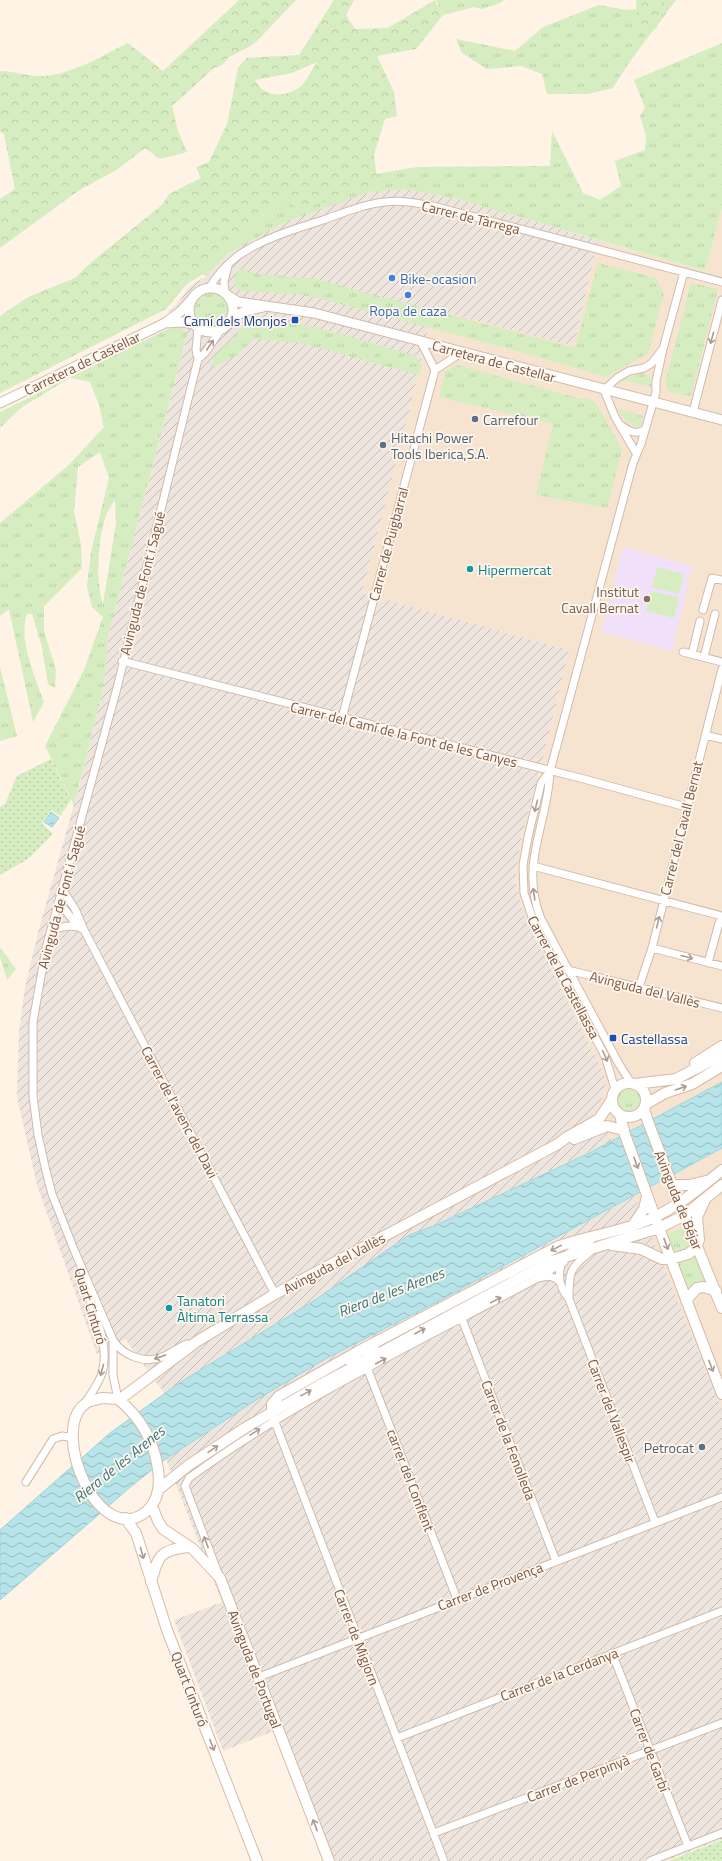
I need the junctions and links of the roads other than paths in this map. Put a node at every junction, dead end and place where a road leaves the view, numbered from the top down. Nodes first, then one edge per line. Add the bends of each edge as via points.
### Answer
1 (228, 266) junction
2 (684, 272) junction
3 (722, 282) edge
4 (209, 288) junction
5 (227, 295) junction
6 (191, 300) junction
7 (722, 300) edge
8 (265, 307) junction
9 (233, 317) junction
10 (165, 323) junction
11 (195, 326) junction
12 (220, 331) junction
13 (421, 342) junction
14 (663, 349) junction
15 (462, 352) junction
16 (198, 359) junction
17 (644, 368) junction
18 (435, 370) junction
19 (656, 381) junction
20 (604, 390) junction
21 (0, 403) edge
22 (653, 403) junction
23 (693, 412) junction
24 (722, 420) edge
25 (622, 426) junction
26 (644, 430) junction
27 (636, 454) junction
28 (722, 580) edge
29 (703, 610) dead end
30 (715, 614) dead end
31 (700, 621) dead end
32 (683, 652) dead end
33 (692, 654) junction
34 (704, 657) junction
35 (122, 661) junction
36 (722, 662) edge
37 (722, 670) edge
38 (342, 718) junction
39 (705, 735) junction
40 (722, 739) edge
41 (550, 771) junction
42 (686, 807) junction
43 (533, 866) junction
44 (62, 889) junction
45 (663, 901) junction
46 (58, 904) junction
47 (721, 916) edge
48 (52, 928) junction
49 (81, 928) junction
50 (652, 948) junction
51 (708, 963) junction
52 (722, 966) edge
53 (568, 970) junction
54 (639, 987) junction
55 (722, 1008) edge
56 (722, 1046) edge
57 (722, 1055) edge
58 (722, 1066) edge
59 (676, 1079) junction
60 (633, 1084) junction
61 (615, 1089) junction
62 (611, 1101) junction
63 (645, 1106) junction
64 (619, 1114) junction
65 (607, 1126) junction
66 (624, 1131) junction
67 (558, 1144) junction
68 (722, 1170) edge
69 (711, 1179) junction
70 (672, 1185) junction
71 (722, 1186) edge
72 (647, 1194) junction
73 (707, 1198) junction
74 (680, 1203) junction
75 (685, 1215) junction
76 (655, 1216) junction
77 (633, 1225) junction
78 (659, 1228) junction
79 (601, 1234) junction
80 (698, 1236) junction
81 (606, 1245) junction
82 (697, 1247) junction
83 (595, 1248) junction
84 (75, 1252) junction
85 (667, 1259) junction
86 (704, 1260) junction
87 (563, 1261) junction
88 (538, 1278) junction
89 (560, 1282) junction
90 (716, 1291) junction
91 (275, 1294) junction
92 (569, 1299) junction
93 (686, 1300) junction
94 (722, 1308) edge
95 (462, 1319) junction
96 (404, 1328) junction
97 (113, 1340) junction
98 (196, 1342) junction
99 (366, 1365) junction
100 (310, 1378) junction
101 (722, 1394) edge
102 (121, 1401) junction
103 (85, 1403) junction
104 (273, 1416) junction
105 (74, 1438) junction
106 (26, 1482) dead end
107 (159, 1489) junction
108 (722, 1496) edge
109 (152, 1506) junction
110 (125, 1518) junction
111 (655, 1522) junction
112 (188, 1546) junction
113 (556, 1561) junction
114 (220, 1578) junction
115 (151, 1582) junction
116 (457, 1599) junction
117 (722, 1611) edge
118 (358, 1638) junction
119 (612, 1653) junction
120 (259, 1676) junction
121 (722, 1723) edge
122 (397, 1738) junction
123 (651, 1751) junction
124 (434, 1833) junction
125 (722, 1833) edge
126 (688, 1846) junction
127 (257, 1861) edge
128 (329, 1861) edge
129 (444, 1861) edge
130 (650, 1861) edge

1 - 2 street, Carrer de Tàrrega via 248,250 290,231 367,205 400,201 433,206
1 - 4 street, Carrer de Tàrrega via 220,271
1 - 5 street via 224,281
2 - 3 street, Carrer de Tàrrega
2 - 14 street, Carrer de la Castellassa
4 - 5 street via 219,289
4 - 6 street via 198,292
5 - 8 street, Carretera de Castellar via 238,302 250,302
5 - 9 street via 233,305
6 - 10 street, Carretera de Castellar
6 - 11 street via 189,312
7 -> 23 street
8 - 9 street, Carretera de Castellar via 245,311
8 - 13 street, Carretera de Castellar via 314,313
9 - 12 street
10 - 11 street, Carretera de Castellar via 179,322
10 - 21 street, Carretera de Castellar
11 - 12 street via 211,333
11 - 16 street, Avinguda de Font i Sagué
16 -> 12 street, Avinguda de Font i Sagué
13 - 15 street, Carretera de Castellar
13 - 18 street
14 - 17 street via 652,363
14 - 19 street, Carrer de la Castellassa
15 - 18 street
15 - 20 street, Carretera de Castellar
16 - 35 street, Avinguda de Font i Sagué
17 - 19 street via 651,371
17 - 20 street via 629,371
18 - 38 street, Carrer de Puigbarral
19 - 22 street, Carrer de la Castellassa
20 - 22 street, Carretera de Castellar
20 - 25 street
22 - 23 street, Carretera de Castellar
22 - 26 street, Carrer de la Castellassa
23 - 24 street, Carretera de Castellar
25 - 26 street via 638,433
25 - 27 street
26 - 27 street, Carrer de la Castellassa
27 - 41 street, Carrer de la Castellassa
28 - 29 street via 712,578
30 - 34 street
31 - 33 street
32 - 33 street
33 - 34 street
34 - 36 street
35 - 38 street, Carrer del Camí de la Font de les Canyes
35 - 44 street, Avinguda de Font i Sagué via 101,749
37 - 39 street, Carrer del Cavall Bernat
38 - 41 street, Carrer del Camí de la Font de les Canyes
39 - 40 street
39 - 42 street, Carrer del Cavall Bernat
41 - 42 street, Carrer del Camí de la Font de les Canyes
41 - 43 street, Carrer de la Castellassa via 550,786
41 -> 61 street, Carrer de la Castellassa via 541,783 528,837 523,865 524,893 534,923 605,1056
42 - 45 street, Carrer del Cavall Bernat
43 - 45 street
53 -> 43 street, Carrer de la Castellassa via 536,907
44 - 46 street, Avinguda de Font i Sagué
44 - 49 street, Carrer de l'avenc del Davi via 76,909
45 - 47 street
50 -> 45 street, Carrer del Cavall Bernat
46 - 48 street, Avinguda de Font i Sagué
46 - 49 street, Carrer de l'avenc del Davi
47 - 51 street
48 - 49 street
48 - 84 street, Avinguda de Font i Sagué via 40,971 33,1022 32,1088 52,1194
49 - 91 street, Carrer de l'avenc del Davi
50 -> 51 street
50 - 54 street, Carrer del Cavall Bernat
51 - 52 street
53 - 54 street, Avinguda del Vallès
53 - 60 street, Carrer de la Castellassa via 619,1064
54 - 55 street, Avinguda del Vallès
56 - 59 main road via 682,1071
57 - 59 main road
63 -> 58 main road via 665,1093 692,1084
59 - 60 main road
60 - 61 main road via 622,1084
60 - 63 main road via 643,1091
61 - 62 main road
62 - 64 main road
62 - 67 main road, Avinguda del Vallès via 599,1119 567,1136
63 - 64 main road via 635,1116 624,1117
63 - 70 main road, Avinguda de Béjar via 647,1119
64 - 65 main road, Avinguda del Vallès
64 - 66 main road, Avinguda de Béjar
65 - 66 main road
65 - 67 main road, Avinguda del Vallès
66 -> 72 main road, Avinguda de Béjar
67 - 91 main road, Avinguda del Vallès
68 - 69 main road
69 - 70 main road via 690,1185
69 - 74 main road
70 - 74 main road, Avinguda de Béjar
71 - 73 main road
72 - 76 main road, Avinguda de Béjar
72 - 77 main road via 644,1210
73 - 75 main road
73 - 80 main road via 697,1217
74 - 75 main road, Avinguda de Béjar
74 - 76 main road
75 - 78 main road
75 - 82 main road, Avinguda de Béjar
76 - 77 main road
76 - 78 main road, Avinguda de Béjar
77 - 79 main road
78 - 81 main road
78 -> 85 main road, Avinguda de Béjar
79 - 87 street via 572,1250
79 -> 96 main road via 559,1246
80 - 82 main road
80 - 86 main road
81 - 83 main road
81 - 85 main road via 641,1249
82 - 85 main road via 688,1254
82 - 86 main road, Avinguda de Béjar
83 - 87 main road
83 - 92 street via 575,1263 570,1278
84 - 97 street, Avinguda de Font i Sagué
84 -> 103 street, Quart Cinturó via 104,1350 102,1373
85 - 93 main road
86 - 90 main road, Avinguda de Béjar
87 - 88 street
87 - 89 street via 559,1273
99 -> 87 main road via 552,1261
88 - 89 street via 555,1277
95 -> 88 street
89 - 92 street, Carrer del Vallespir via 563,1292
90 - 93 main road via 704,1287 697,1288
90 - 94 main road, Avinguda de Béjar
91 - 98 main road, Avinguda del Vallès
92 - 111 street, Carrer del Vallespir
93 -> 101 main road
99 -> 95 street
95 - 113 street, Carrer de la Fenolleda
96 - 99 street via 397,1335 369,1351
96 - 100 main road
98 -> 97 street, Avinguda de Font i Sagué via 184,1345 161,1358 145,1360 128,1354
97 - 102 street, Quart Cinturó via 114,1380
98 - 102 main road, Avinguda del Vallès
99 - 100 street via 356,1358 320,1376
104 -> 99 main road
99 - 116 street, carrer del Conflent
100 - 104 main road via 273,1400
102 - 103 main road via 102,1398
102 - 107 main road via 146,1431 155,1455
103 - 105 main road, Quart Cinturó via 75,1420
107 -> 104 main road via 189,1465
114 -> 104 street, Avinguda de Portugal via 185,1486 188,1478
104 - 118 street, Carrer de Migjorn
105 - 106 street via 62,1436 53,1439
105 - 110 main road via 79,1471 92,1497 105,1509
107 - 109 main road
108 - 111 street, Carrer de Provença
109 - 110 main road via 139,1515
109 - 112 main road via 160,1525
110 -> 115 main road, Quart Cinturó via 136,1533
111 - 113 street, Carrer de Provença
112 - 114 main road
112 - 115 main road via 163,1553 156,1562
113 - 116 street, Carrer de Provença
114 - 120 main road, Avinguda de Portugal
115 -> 127 main road, Quart Cinturó via 167,1630
116 - 118 street, Carrer de Provença
117 - 119 street, Carrer de la Cerdanya
118 - 120 street, Carrer de Provença
118 - 122 street, Carrer de Migjorn
119 - 122 street, Carrer de la Cerdanya
119 - 123 street, Carrer de Garbí
128 -> 120 main road, Avinguda de Portugal
121 - 123 street, Carrer de Perpinyà
122 - 124 street, Carrer de Migjorn
123 - 124 street, Carrer de Perpinyà
123 - 126 street, Carrer de Garbí
124 - 129 street, Carrer de Migjorn
125 - 126 street
126 - 130 street

